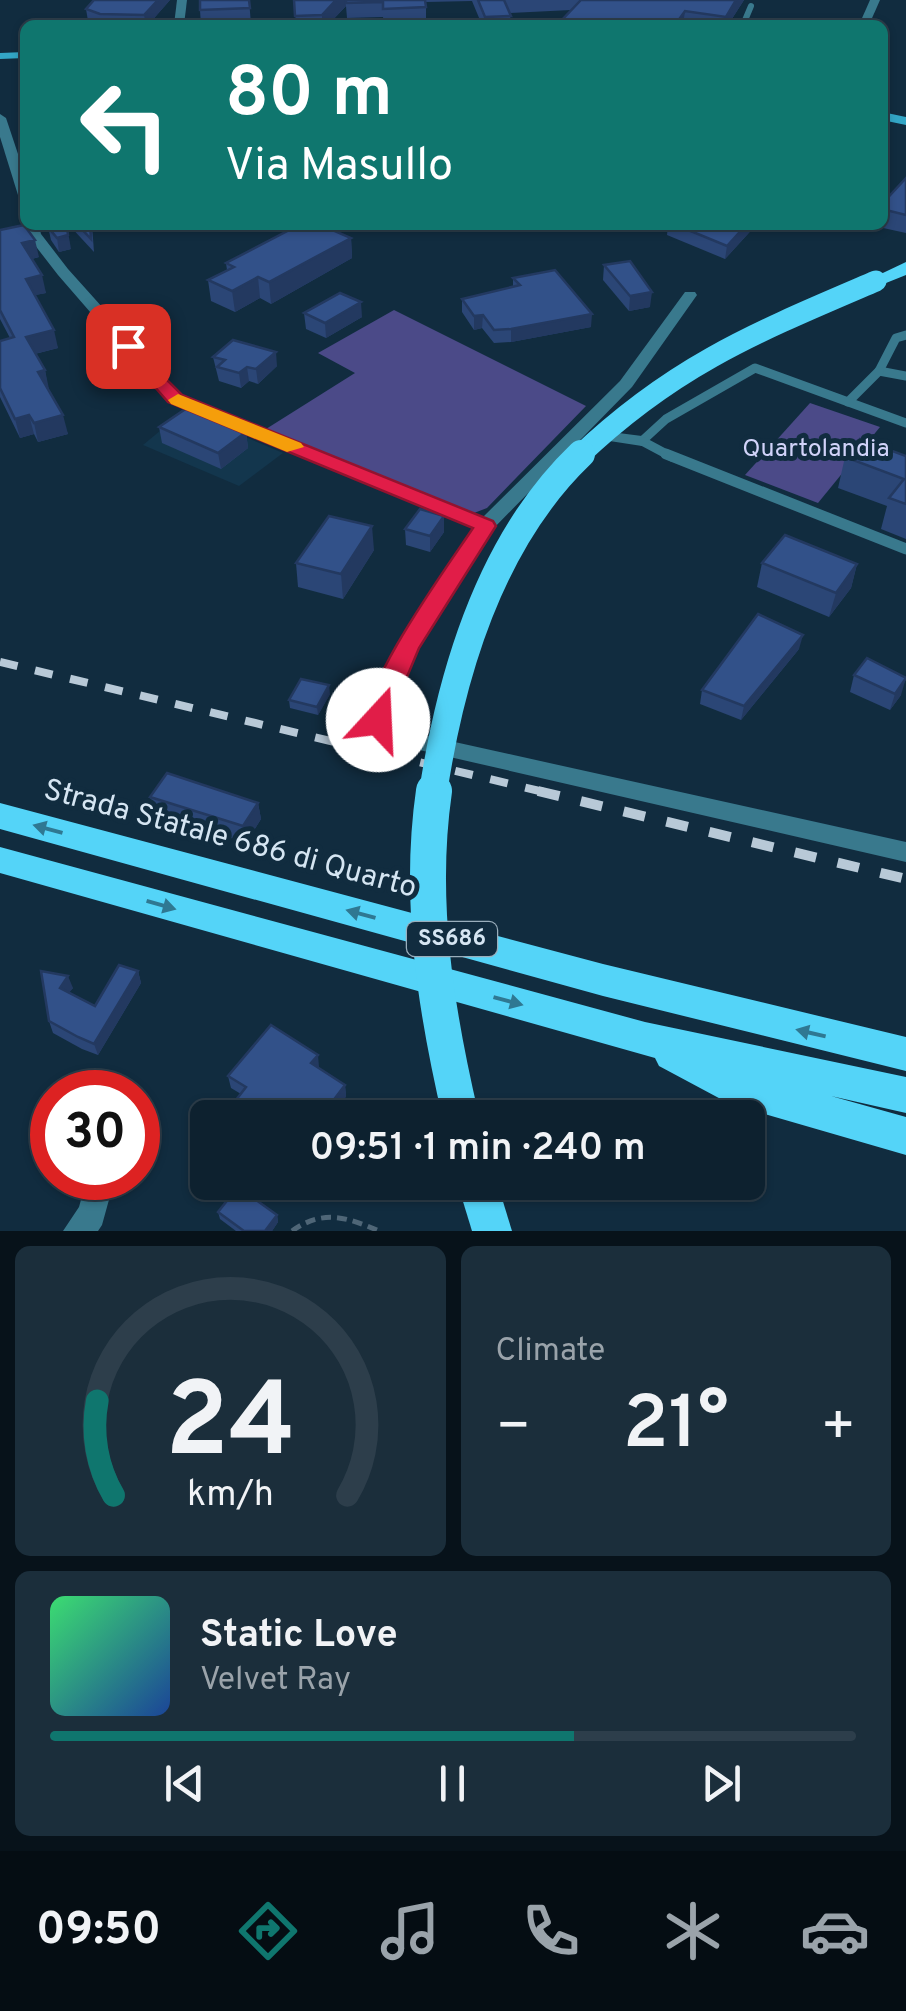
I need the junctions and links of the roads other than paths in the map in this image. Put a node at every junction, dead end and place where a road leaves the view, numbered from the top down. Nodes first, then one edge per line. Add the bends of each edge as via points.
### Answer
1 (751, 6) dead end
2 (745, 20) edge
3 (0, 118) edge
4 (20, 180) edge
5 (35, 230) edge
6 (906, 268) edge
7 (690, 295) dead end
8 (906, 335) edge
9 (879, 371) junction
10 (906, 376) edge
11 (848, 402) junction
12 (906, 422) edge
13 (575, 432) junction
14 (642, 441) junction
15 (485, 526) junction
16 (906, 549) edge
17 (0, 816) edge
18 (906, 852) edge
19 (0, 860) edge
20 (645, 1039) junction
21 (906, 1054) edge
22 (906, 1096) edge
23 (457, 1100) edge
24 (906, 1136) edge
25 (96, 1200) edge
26 (483, 1200) edge
27 (78, 1231) edge
28 (492, 1231) edge

1 - 2 lane
3 - 4 street
5 - 15 street via 63,272 175,398
6 - 23 highway, bridge via 738,342 628,410 574,458 497,567 443,728 433,807 432,968
7 - 13 street via 626,384
8 - 9 lane via 896,338
9 - 10 lane
9 - 11 lane
11 - 12 lane
11 - 14 lane via 755,368 666,419
13 - 14 street
13 - 15 street
14 - 16 lane
15 - 18 street via 408,647 377,714 386,732
21 -> 17 highway, Strada Statale 686 di Quarto / SS686 via 603,980
19 -> 20 highway, SS686
20 - 22 highway, SS686
20 - 24 highway via 730,1086
25 - 27 street
26 - 28 highway

